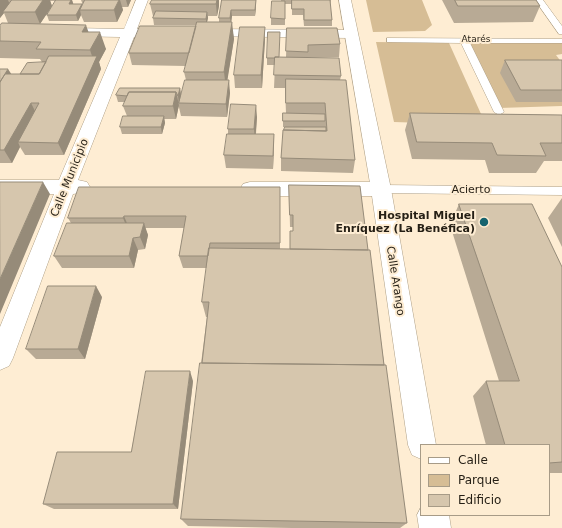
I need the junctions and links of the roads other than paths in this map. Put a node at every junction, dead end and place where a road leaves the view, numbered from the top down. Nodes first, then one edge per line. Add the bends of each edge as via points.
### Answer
1 (142, 0) edge
2 (345, 0) edge
3 (539, 0) edge
4 (61, 32) edge
5 (562, 32) edge
6 (129, 33) junction
7 (153, 33) edge
8 (192, 33) edge
9 (350, 34) junction
10 (390, 40) dead end
11 (464, 40) junction
12 (562, 41) edge
13 (499, 112) dead end
14 (0, 187) edge
15 (66, 187) junction
16 (97, 188) edge
17 (231, 188) edge
18 (381, 190) junction
19 (562, 191) edge
20 (0, 358) edge
21 (422, 444) edge
22 (433, 516) edge
23 (435, 528) edge

1 - 6 street, Calle Municipio
2 - 9 street, Calle Arango
3 - 5 lane
4 - 6 street
6 - 7 street
6 - 15 street, Calle Municipio
8 - 9 street
9 - 18 street, Calle Arango
10 - 11 lane, Atarés
11 - 12 lane, Atarés
11 - 13 lane
14 - 15 street
15 - 16 street
15 - 20 street, Calle Municipio
17 - 18 street
18 - 19 lane, Acierto
18 - 21 street, Calle Arango
22 - 23 street

